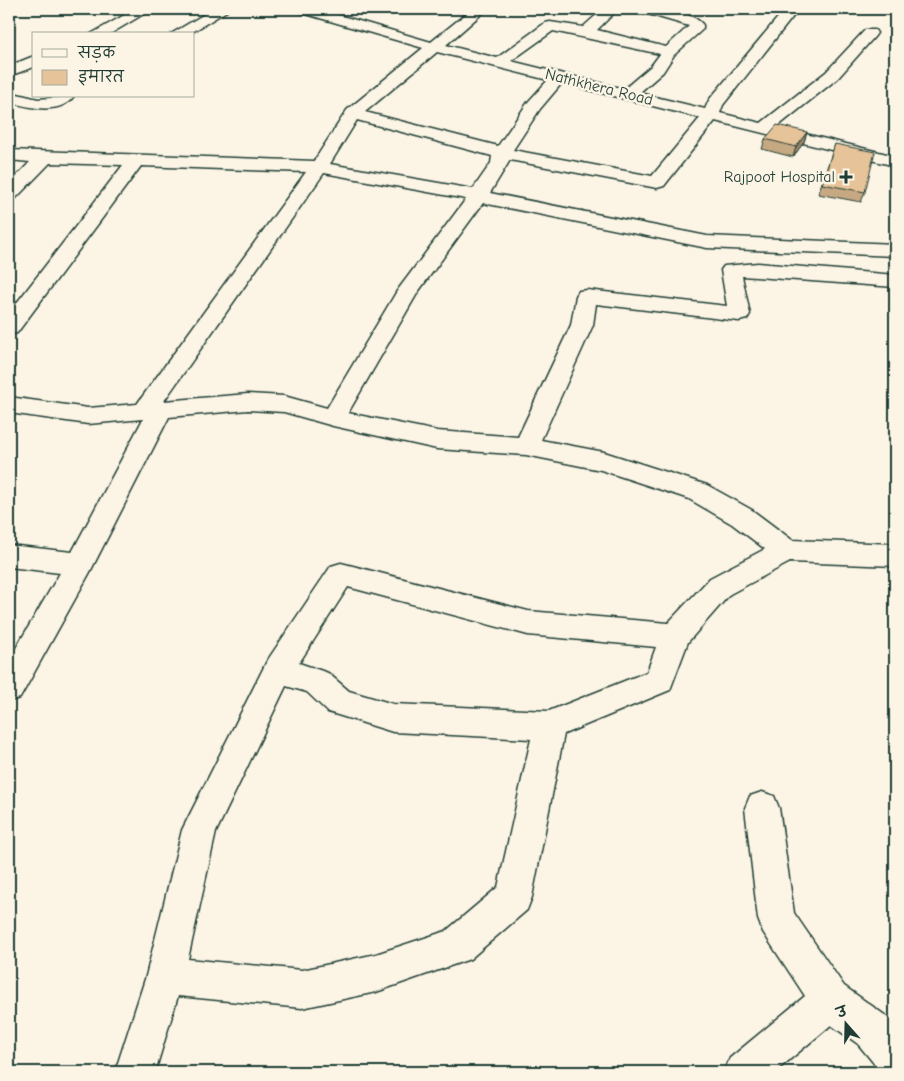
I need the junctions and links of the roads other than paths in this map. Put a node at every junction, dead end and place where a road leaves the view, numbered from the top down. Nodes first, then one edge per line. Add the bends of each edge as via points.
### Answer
1 (145, 9) edge
2 (223, 9) edge
3 (304, 9) edge
4 (480, 9) edge
5 (610, 9) edge
6 (646, 9) edge
7 (785, 10) edge
8 (102, 32) edge
9 (182, 32) edge
10 (586, 32) junction
11 (870, 33) dead end
12 (434, 47) junction
13 (669, 52) junction
14 (32, 62) edge
15 (499, 63) junction
16 (9, 71) edge
17 (560, 77) junction
18 (628, 94) junction
19 (9, 97) edge
20 (63, 98) edge
21 (353, 114) junction
22 (710, 114) junction
23 (765, 128) junction
24 (502, 153) junction
25 (9, 155) edge
26 (45, 157) junction
27 (893, 158) edge
28 (136, 160) junction
29 (319, 167) junction
30 (9, 194) edge
31 (478, 196) junction
32 (895, 250) edge
33 (895, 281) edge
34 (9, 328) edge
35 (9, 405) edge
36 (152, 410) junction
37 (333, 418) junction
38 (526, 446) junction
39 (786, 551) junction
40 (895, 555) edge
41 (9, 556) edge
42 (80, 564) junction
43 (675, 636) junction
44 (278, 670) junction
45 (9, 688) edge
46 (550, 725) junction
47 (762, 808) dead end
48 (165, 976) junction
49 (830, 1000) junction
50 (895, 1058) edge
51 (135, 1072) edge
52 (744, 1072) edge

1 - 8 street
2 - 9 street
3 - 12 street, Nathkhera Road
4 - 12 street
5 - 10 street
6 - 13 street via 696,25 696,29
7 - 22 street
10 - 13 street
10 - 15 street via 550,26
11 - 23 street via 832,75
12 - 15 street, Nathkhera Road
12 - 21 street
13 - 18 street via 657,68
14 - 16 street
15 - 17 street, Nathkhera Road
17 - 18 street, Nathkhera Road
17 - 24 street via 534,106
18 - 22 street, Nathkhera Road
19 - 20 street via 40,105
21 - 24 street
21 - 29 street
22 - 23 street, Nathkhera Road
22 - 24 street via 657,182
23 - 27 street, Nathkhera Road
24 - 31 street via 500,163
25 - 26 street
26 - 28 street
26 - 30 street
28 - 29 street
28 - 34 street
29 - 31 street
29 - 36 street
31 - 32 street via 708,242
31 - 37 street via 408,291
33 - 38 street via 758,269 731,270 739,314 587,296 582,326
35 - 36 street via 88,416
36 - 37 street via 257,402 284,404
36 - 42 street
37 - 38 street via 437,440
38 - 39 street via 604,461 698,492 742,517
39 - 40 street
39 - 43 street via 720,586
41 - 42 street
42 - 45 street
43 - 44 street via 528,623 340,574
43 - 46 street via 659,681
44 - 46 street via 317,682 339,702 393,718
44 - 48 street via 199,830
46 - 48 street via 514,897 457,946 376,973 302,989
47 - 49 street via 776,919
48 - 51 street
49 - 50 street via 872,1030
49 - 52 street

